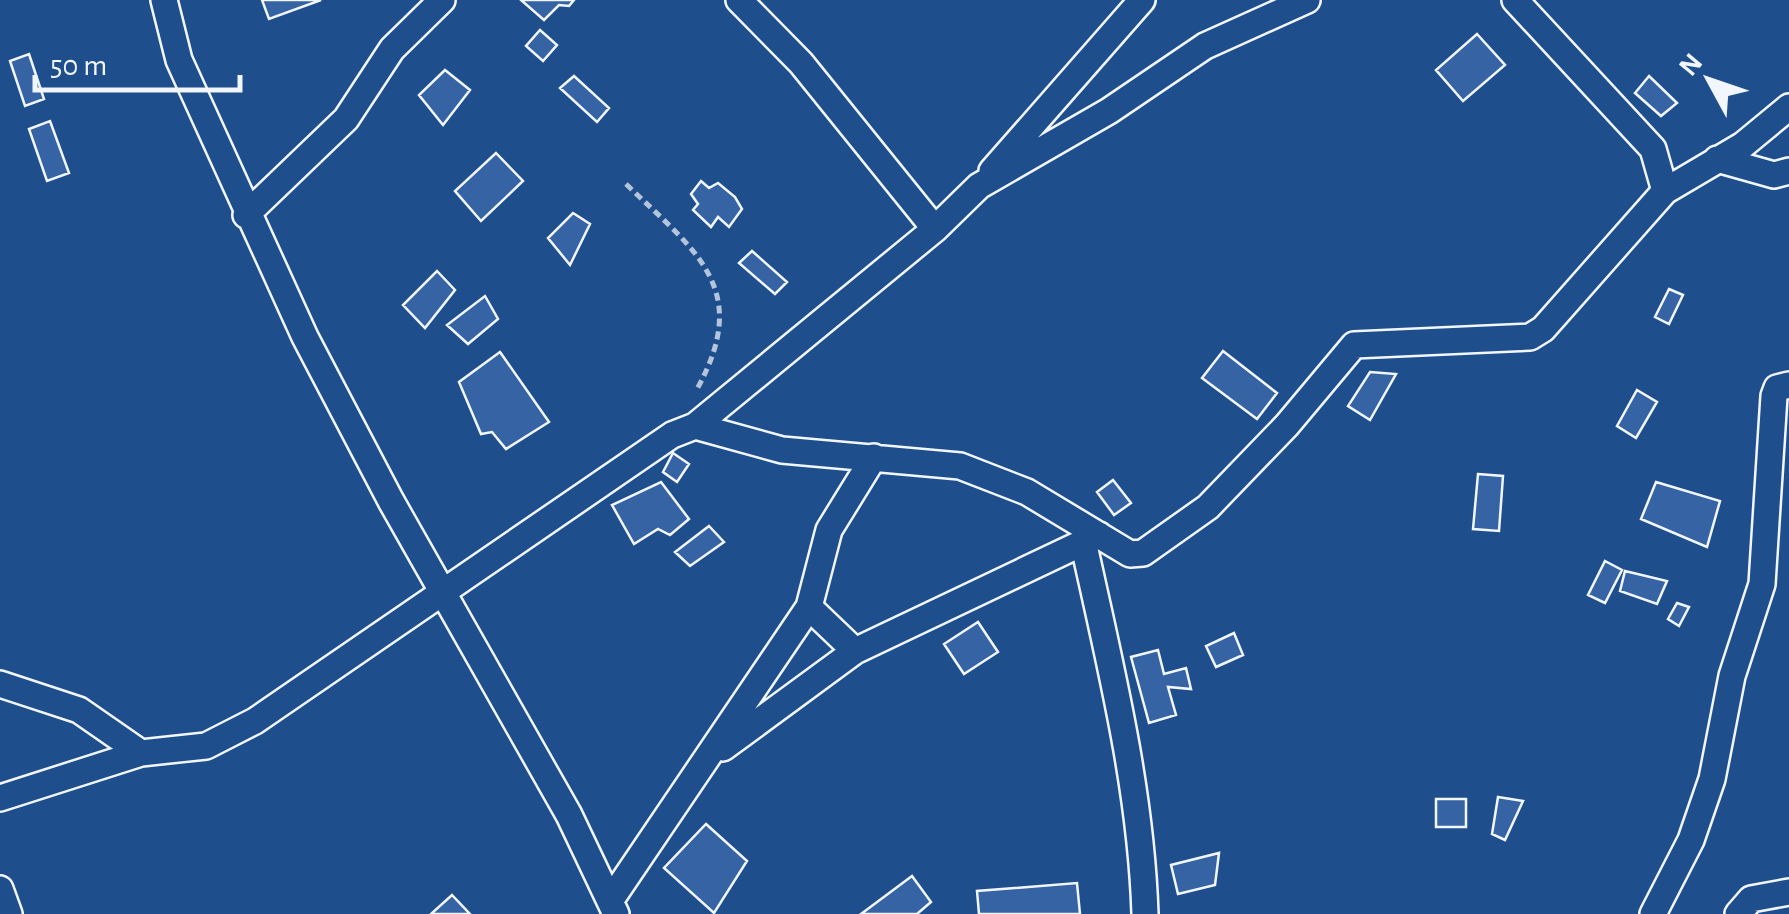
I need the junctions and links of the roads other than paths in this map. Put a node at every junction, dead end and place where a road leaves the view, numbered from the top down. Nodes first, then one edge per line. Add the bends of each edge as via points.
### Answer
1 (164, 0) edge
2 (406, 0) edge
3 (442, 0) edge
4 (739, 0) edge
5 (1142, 0) edge
6 (1307, 0) edge
7 (1515, 0) edge
8 (412, 28) junction
9 (1789, 107) edge
10 (1717, 158) junction
11 (1789, 171) edge
12 (979, 186) junction
13 (1665, 192) junction
14 (246, 214) junction
15 (935, 229) junction
16 (1789, 385) edge
17 (695, 426) junction
18 (874, 456) junction
19 (1091, 538) junction
20 (442, 592) junction
21 (809, 606) junction
22 (855, 651) junction
23 (0, 684) edge
24 (141, 753) junction
25 (704, 764) junction
26 (0, 798) edge
27 (0, 889) edge
28 (1789, 892) edge
29 (613, 908) edge
30 (9, 914) edge
31 (1145, 914) edge
32 (1653, 914) edge
33 (1738, 914) edge

1 - 14 street via 180,60
2 - 8 street
3 - 8 street
4 - 15 street via 801,64
5 - 12 street
6 - 12 street via 1205,46
7 - 13 street via 1653,149
8 - 14 street via 346,119
9 - 10 street
10 - 11 street via 1774,175
10 - 13 street
12 - 15 street
13 - 19 street via 1530,337 1354,345 1208,507 1143,553
14 - 20 street
15 - 17 street
16 - 32 street via 1774,396 1755,612 1732,676 1701,810
17 - 18 street via 782,450
17 - 20 street
18 - 19 street via 960,466 1027,492
18 - 21 street via 829,530
19 - 22 street
19 - 31 street via 1126,740
20 - 24 street via 255,721 206,746
20 - 29 street via 569,815
21 - 22 street
21 - 25 street
22 - 25 street
23 - 24 street via 79,710
24 - 26 street
25 - 29 street
27 - 30 street
28 - 33 street via 1752,899

